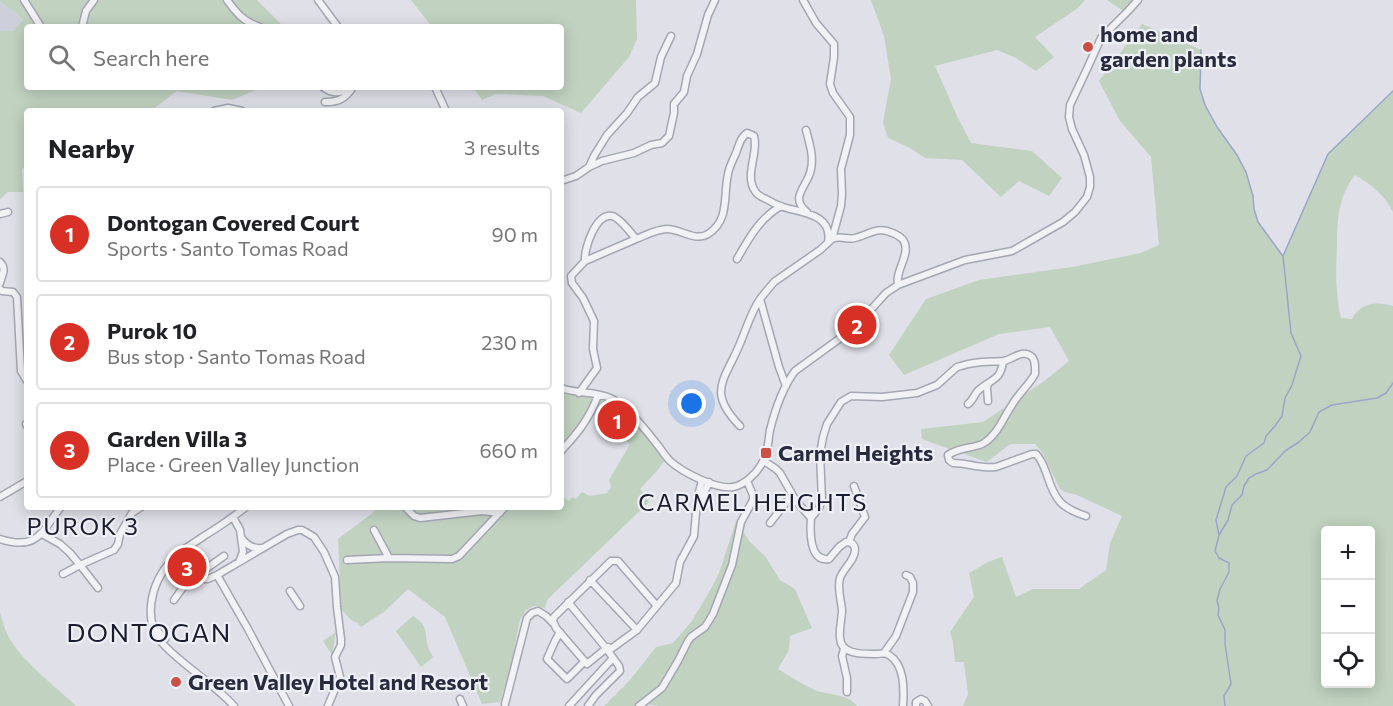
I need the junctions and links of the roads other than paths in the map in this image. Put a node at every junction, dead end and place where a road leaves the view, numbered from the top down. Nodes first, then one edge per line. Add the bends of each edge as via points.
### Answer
1 (24, 0) edge
2 (94, 0) edge
3 (227, 0) edge
4 (318, 0) edge
5 (715, 0) edge
6 (803, 0) edge
7 (1138, 0) edge
8 (39, 24) edge
9 (83, 24) edge
10 (252, 24) edge
11 (336, 24) edge
12 (671, 36) dead end
13 (329, 90) edge
14 (345, 90) edge
15 (350, 90) edge
16 (436, 90) edge
17 (325, 102) dead end
18 (445, 108) edge
19 (806, 130) dead end
20 (590, 167) junction
21 (564, 181) edge
22 (782, 206) junction
23 (8, 212) dead end
24 (807, 213) junction
25 (0, 214) edge
26 (636, 239) junction
27 (830, 241) junction
28 (737, 259) dead end
29 (585, 261) junction
30 (0, 262) edge
31 (0, 283) edge
32 (898, 285) junction
33 (0, 289) edge
34 (760, 299) junction
35 (1003, 361) junction
36 (24, 376) edge
37 (988, 384) junction
38 (786, 386) junction
39 (564, 389) edge
40 (579, 393) junction
41 (598, 395) junction
42 (988, 401) dead end
43 (968, 404) dead end
44 (740, 426) dead end
45 (564, 448) edge
46 (764, 461) junction
47 (702, 480) junction
48 (747, 481) junction
49 (709, 482) junction
50 (24, 483) edge
51 (854, 486) dead end
52 (792, 495) junction
53 (0, 496) edge
54 (59, 510) edge
55 (136, 510) edge
56 (240, 510) edge
57 (408, 510) edge
58 (502, 510) edge
59 (696, 511) junction
60 (500, 513) junction
61 (1086, 516) dead end
62 (233, 517) junction
63 (811, 518) junction
64 (770, 523) dead end
65 (374, 530) dead end
66 (42, 534) junction
67 (241, 537) junction
68 (0, 539) edge
69 (849, 542) junction
70 (266, 547) junction
71 (224, 556) dead end
72 (389, 558) junction
73 (347, 560) dead end
74 (239, 562) junction
75 (80, 565) junction
76 (200, 573) junction
77 (63, 574) dead end
78 (217, 575) junction
79 (906, 575) dead end
80 (590, 580) junction
81 (98, 588) dead end
82 (290, 591) dead end
83 (174, 600) dead end
84 (568, 602) junction
85 (300, 606) dead end
86 (657, 606) junction
87 (153, 625) junction
88 (554, 625) junction
89 (636, 629) junction
90 (560, 632) junction
91 (165, 639) dead end
92 (606, 648) junction
93 (844, 649) junction
94 (884, 653) junction
95 (613, 658) junction
96 (585, 661) junction
97 (847, 692) dead end
98 (460, 699) dead end
99 (504, 704) dead end
100 (234, 706) edge
101 (289, 706) edge
102 (328, 706) edge
103 (463, 706) edge
104 (569, 706) edge
105 (588, 706) edge
106 (639, 706) edge
107 (903, 706) edge
108 (916, 706) edge
109 (928, 706) edge

1 - 8 street
2 - 9 street
3 - 10 street via 242,19
4 - 11 street
5 - 20 street via 684,92 674,104 669,136 662,144
6 - 27 street via 834,44 830,84 850,117 850,135 841,169 841,206
7 - 32 street via 1101,38 1070,105 1072,129 1090,177 1082,205 1071,217 1012,251 965,260
12 - 20 street via 655,83 607,135
13 - 14 street via 335,93
15 - 17 street via 336,102
16 - 18 street
19 - 24 street via 812,165 799,199
20 - 21 street
22 - 24 street
22 - 26 street via 754,190 751,174 755,142 753,135 746,134 740,139 730,165 724,213 708,234 691,236 668,229
22 - 28 street via 764,218
23 - 25 street
24 - 27 street via 825,224
26 - 29 street
26 - 29 street via 618,219 609,216 591,234
27 - 32 street via 878,230 901,237 906,246
27 - 34 street via 774,282
29 - 40 street via 572,274 571,281 594,321 597,368
30 - 31 street via 4,267
32 - 38 street via 857,325 795,371
33 - 36 street via 17,297
34 - 38 street
34 - 44 street via 723,377 725,407
35 - 37 street via 999,375
35 - 61 street via 1029,355 1035,364 1035,374 990,438 953,451 948,455 950,460 991,468 1036,454 1061,504
35 - 63 street via 957,367 937,385 917,393 882,398 851,396 841,402 823,437 822,500
37 - 42 street
37 - 43 street
38 - 46 street
39 - 40 street
40 - 41 street
41 - 45 street via 583,426
41 - 47 street via 612,398 624,407 670,461
46 - 48 street
46 - 52 street via 780,473
47 - 49 street
47 - 59 street
48 - 49 street via 729,488
48 - 106 street via 753,500 741,522 732,565 713,614 705,627 689,639 662,688
49 - 59 street
50 - 53 street
51 - 69 street via 865,517
52 - 63 street
52 - 64 street
54 - 66 street
55 - 75 street via 114,550
56 - 62 street
57 - 60 street via 420,518 482,511
58 - 60 street
59 - 86 street via 694,536 680,562 676,583
60 - 72 street via 452,559
62 - 67 street
62 - 87 street via 171,561 152,597
63 - 69 street via 813,548 821,559 829,559 842,544
65 - 72 street
66 - 68 street via 19,544
66 - 75 street via 60,544
67 - 70 street via 253,548
67 - 74 street via 243,552
69 - 93 street via 855,550 838,589 842,610 840,641
70 - 74 street
70 - 102 street via 302,530 320,544 335,578 341,643 335,657 340,677
71 - 76 street
72 - 73 street
74 - 78 street
75 - 77 street
75 - 81 street
76 - 78 street via 206,580
76 - 83 street
78 - 101 street
79 - 94 street via 913,583 913,592 896,636
80 - 84 street
80 - 86 street via 616,560
80 - 89 street
82 - 85 street
84 - 88 street via 554,617
84 - 92 street
86 - 89 street
87 - 91 street
87 - 100 street via 162,643
88 - 90 street
88 - 99 street via 538,611 527,618
89 - 92 street
89 - 95 street via 608,651
90 - 96 street
90 - 96 street via 547,659 567,680
92 - 96 street via 587,664
93 - 94 street
93 - 97 street
94 - 107 street via 899,666
95 - 104 street
95 - 105 street via 620,671
98 - 103 street
108 - 109 street via 921,699

